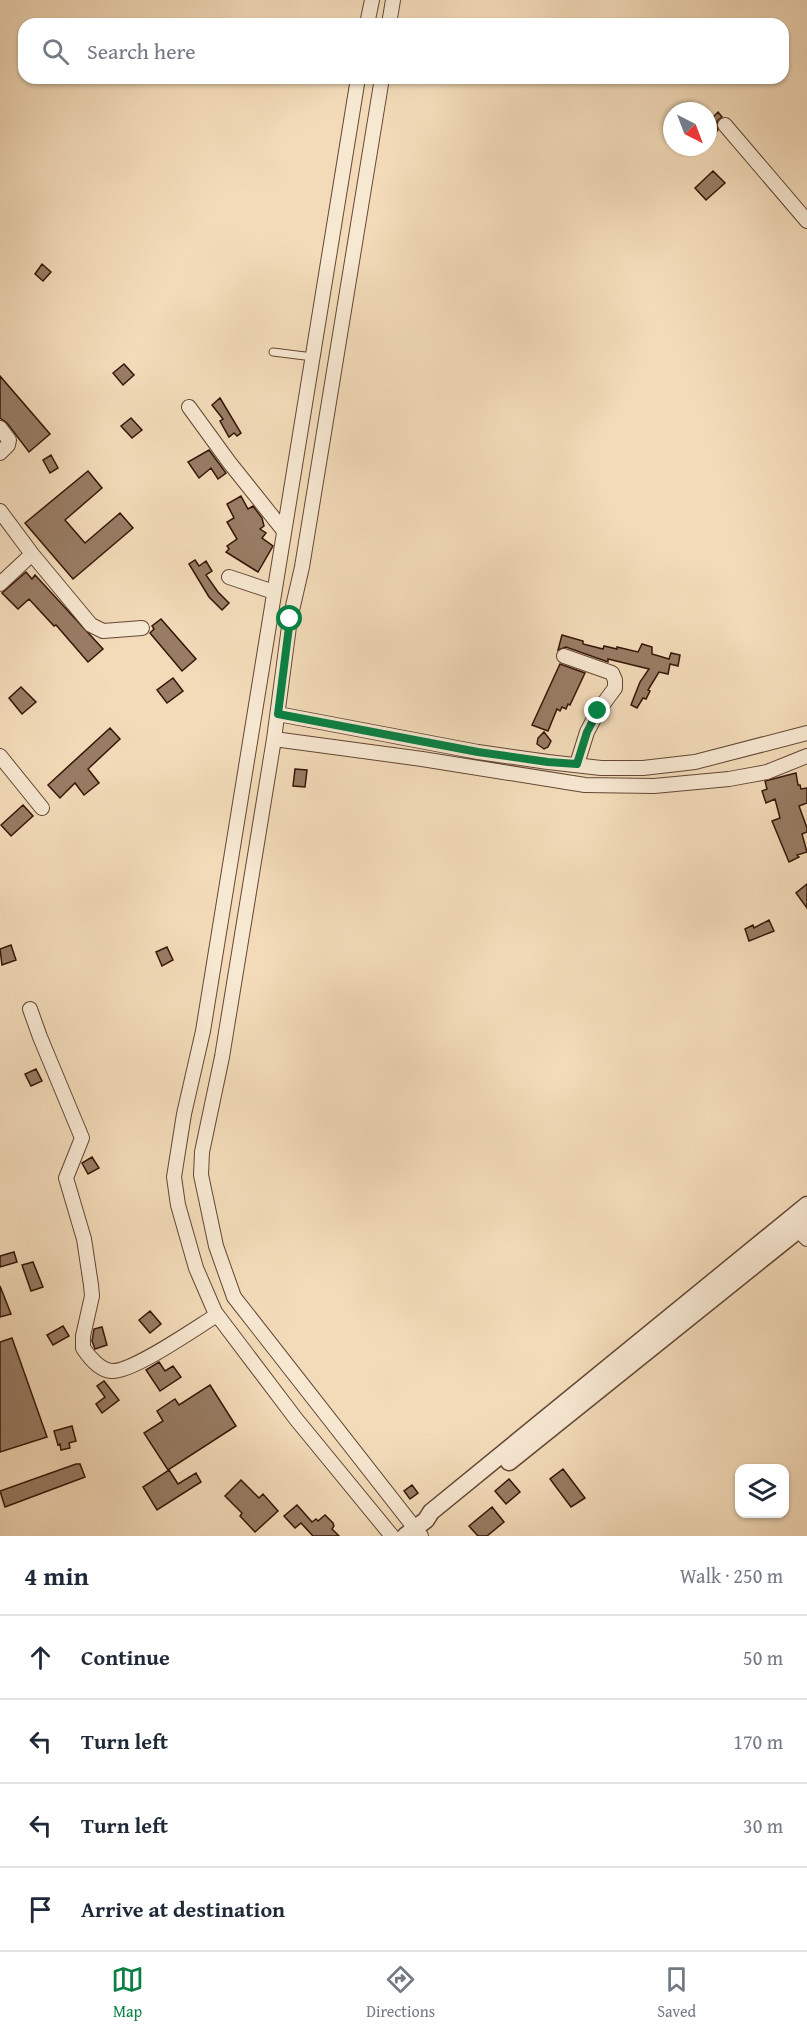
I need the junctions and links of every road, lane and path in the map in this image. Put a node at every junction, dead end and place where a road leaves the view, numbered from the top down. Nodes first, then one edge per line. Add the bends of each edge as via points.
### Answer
1 (372, 0) edge
2 (393, 0) edge
3 (369, 18) edge
4 (390, 18) edge
5 (357, 84) edge
6 (381, 84) edge
7 (725, 125) dead end
8 (807, 221) edge
9 (273, 352) dead end
10 (314, 357) junction
11 (189, 407) dead end
12 (0, 428) edge
13 (0, 453) edge
14 (0, 512) edge
15 (284, 531) junction
16 (32, 554) junction
17 (229, 577) dead end
18 (0, 584) edge
19 (274, 592) junction
20 (142, 628) dead end
21 (564, 656) dead end
22 (278, 716) junction
23 (807, 733) edge
24 (275, 737) junction
25 (0, 756) edge
26 (807, 756) edge
27 (577, 764) junction
28 (42, 808) dead end
29 (30, 1009) dead end
30 (807, 1205) edge
31 (804, 1231) edge
32 (217, 1315) junction
33 (416, 1530) edge
34 (392, 1536) edge

1 - 3 street
2 - 4 street
5 - 10 street
6 - 22 street via 290,619
7 - 8 street
9 - 10 lane
10 - 15 street
11 - 15 street
12 - 13 street via 9,440
14 - 16 street
15 - 19 street
16 - 18 street
16 - 20 street via 91,625 103,631
17 - 19 street
19 - 32 street via 203,1031 174,1177 196,1268
21 - 27 street via 612,673 615,680 615,688 587,732
22 - 24 street
22 - 27 street via 478,752
23 - 27 street via 695,762 601,768
24 - 26 street via 585,785 654,786 729,779 767,772
24 - 33 street via 201,1175 216,1246 234,1297
25 - 28 street
29 - 32 street via 82,1138 66,1178 84,1239 91,1285 83,1348 103,1369 113,1371 144,1359
30 - 33 street via 431,1512
31 - 33 street via 440,1516
32 - 34 street

